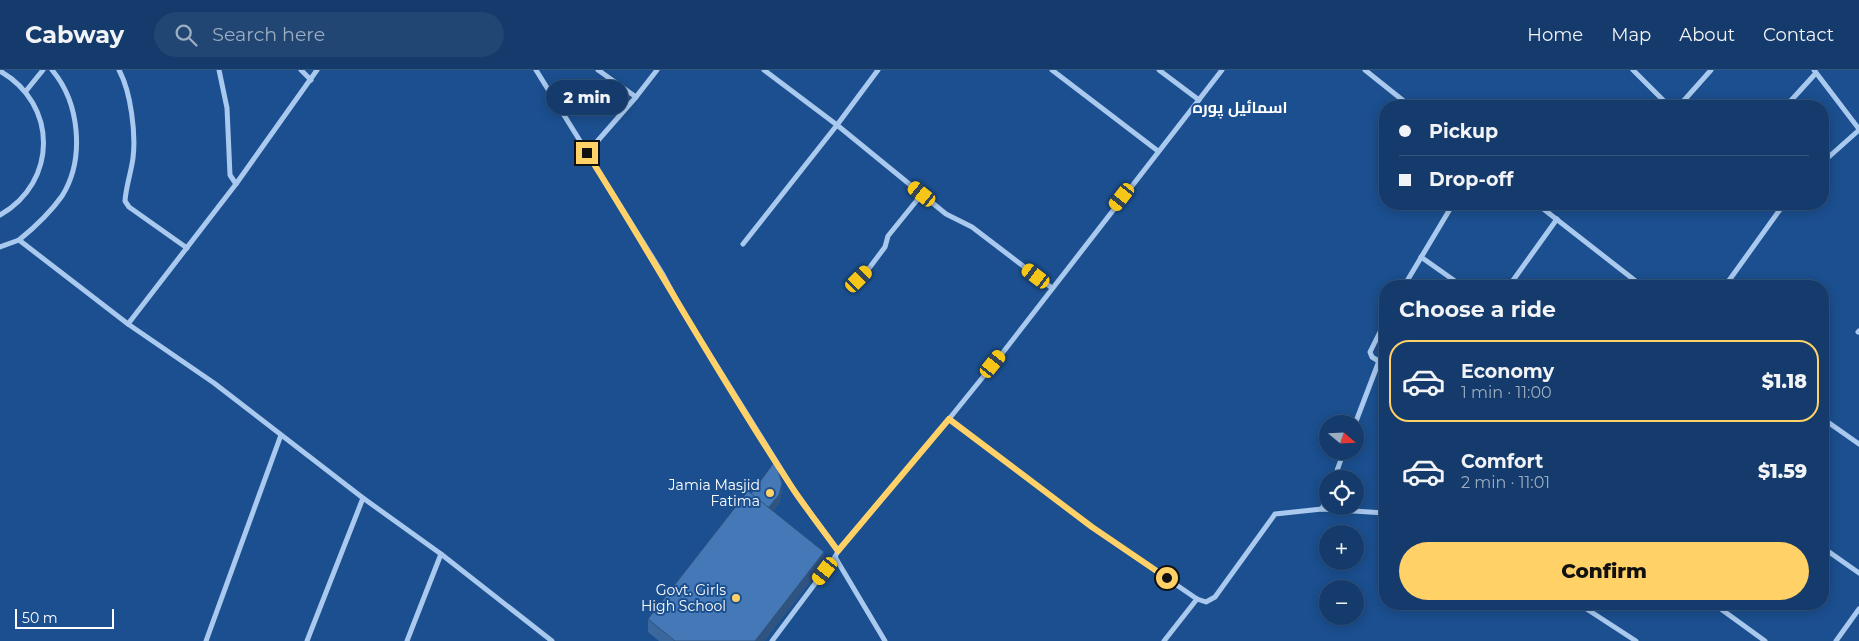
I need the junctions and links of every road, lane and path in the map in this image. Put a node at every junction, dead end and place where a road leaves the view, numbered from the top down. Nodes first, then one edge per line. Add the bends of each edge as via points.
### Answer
1 (43, 70) edge
2 (52, 70) edge
3 (119, 70) edge
4 (219, 70) edge
5 (301, 70) edge
6 (317, 70) edge
7 (536, 70) edge
8 (598, 70) edge
9 (657, 70) edge
10 (764, 70) edge
11 (878, 70) edge
12 (1052, 70) edge
13 (1159, 70) edge
14 (1222, 70) edge
15 (1365, 70) edge
16 (1633, 70) edge
17 (1711, 70) edge
18 (0, 71) edge
19 (1815, 71) edge
20 (310, 80) junction
21 (26, 92) junction
22 (636, 97) junction
23 (1199, 100) junction
24 (1402, 100) edge
25 (1663, 100) edge
26 (1684, 100) edge
27 (1791, 100) edge
28 (837, 125) junction
29 (1859, 129) edge
30 (1158, 151) junction
31 (587, 153) junction
32 (1829, 157) edge
33 (236, 184) junction
34 (922, 194) junction
35 (1449, 210) edge
36 (1545, 210) edge
37 (1780, 210) edge
38 (0, 215) edge
39 (1556, 218) junction
40 (19, 240) junction
41 (743, 244) dead end
42 (0, 247) edge
43 (187, 248) junction
44 (1420, 257) junction
45 (1407, 280) edge
46 (1453, 280) edge
47 (1513, 280) edge
48 (1634, 280) edge
49 (1729, 280) edge
50 (851, 288) dead end
51 (1052, 288) junction
52 (128, 324) junction
53 (1379, 334) edge
54 (1379, 361) joint
55 (1358, 415) edge
56 (949, 419) junction
57 (1829, 423) edge
58 (281, 435) junction
59 (1859, 444) edge
60 (363, 498) junction
61 (1319, 509) edge
62 (1364, 512) edge
63 (1379, 513) edge
64 (1829, 552) edge
65 (441, 554) junction
66 (837, 554) junction
67 (1859, 573) edge
68 (1197, 599) junction
69 (1859, 609) edge
70 (1588, 610) edge
71 (1722, 610) edge
72 (206, 641) edge
73 (307, 641) edge
74 (407, 641) edge
75 (552, 641) edge
76 (772, 641) edge
77 (885, 641) edge
78 (1164, 641) edge
79 (1636, 641) edge
80 (1765, 641) edge
81 (1836, 641) edge

1 - 21 street
2 - 40 street via 67,91 72,111 77,143 74,168 63,194 51,211
3 - 43 street via 133,126 133,158 125,201
4 - 33 street via 227,108 230,175
5 - 20 street
6 - 20 street
7 - 31 street
8 - 22 street
9 - 22 street
10 - 28 street
11 - 28 street
12 - 30 street
13 - 23 street
14 - 23 street
15 - 24 street
16 - 25 street
17 - 26 street
18 - 21 street
19 - 27 street
19 - 29 street
20 - 33 street
21 - 38 street via 43,128 44,149 40,169 18,202
22 - 31 street
23 - 30 street
28 - 34 street
28 - 41 street
29 - 32 street
30 - 51 street
31 - 66 street via 794,490
33 - 43 street
34 - 50 street via 888,236 885,246 867,271
34 - 51 street via 946,214 972,227
35 - 44 street
36 - 39 street
37 - 49 street
39 - 47 street
39 - 48 street
40 - 42 street
40 - 52 street
43 - 52 street
44 - 45 street
44 - 46 street
51 - 56 street
52 - 58 street via 214,383
53 - 54 street via 1370,352
54 - 55 street
56 - 66 street
56 - 68 street via 1092,527
57 - 59 street
58 - 60 street
58 - 72 street
60 - 65 street
60 - 73 street
61 - 68 street via 1275,514 1215,597 1206,602
62 - 63 street
64 - 67 street
65 - 74 street
65 - 75 street
66 - 76 street
66 - 77 street
68 - 78 street
69 - 81 street
70 - 79 street
71 - 80 street

